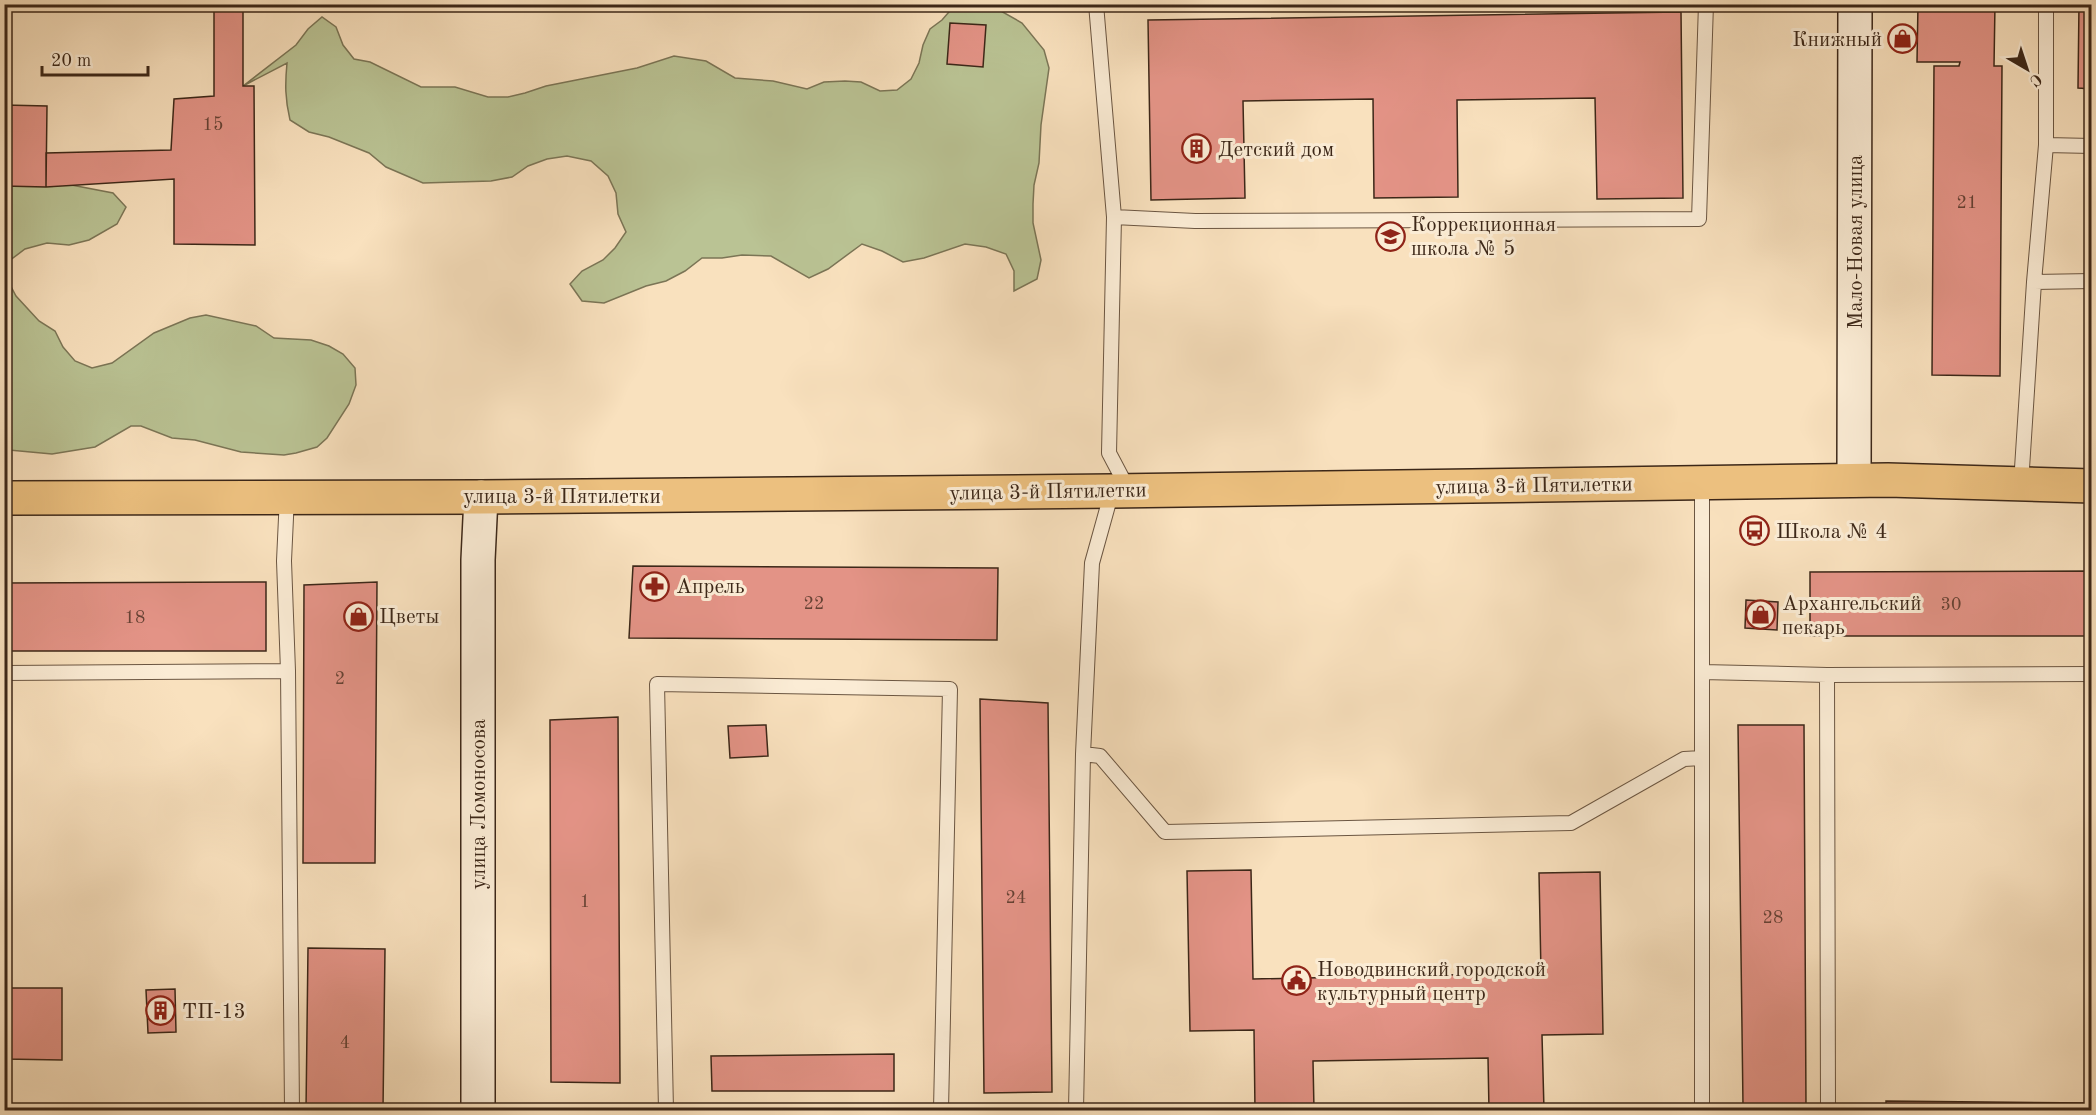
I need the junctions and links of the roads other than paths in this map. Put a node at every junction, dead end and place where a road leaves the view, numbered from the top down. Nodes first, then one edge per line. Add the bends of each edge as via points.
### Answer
1 (1096, 4) edge
2 (1706, 4) edge
3 (1855, 4) edge
4 (2046, 4) edge
5 (2046, 145) junction
6 (2091, 146) edge
7 (1114, 217) junction
8 (2091, 281) edge
9 (2034, 282) junction
10 (1854, 480) junction
11 (1702, 483) junction
12 (2021, 484) junction
13 (2091, 486) edge
14 (1120, 491) junction
15 (287, 496) junction
16 (481, 497) junction
17 (4, 498) edge
18 (288, 670) junction
19 (1702, 672) junction
20 (4, 673) edge
21 (2091, 674) edge
22 (1827, 675) junction
23 (1083, 754) junction
24 (1702, 758) junction
25 (292, 1110) edge
26 (478, 1110) edge
27 (666, 1110) edge
28 (941, 1110) edge
29 (1076, 1110) edge
30 (1702, 1110) edge
31 (1828, 1110) edge

1 - 7 lane
2 - 7 lane via 1700,219 1195,221
3 - 10 street, Мало-Новая улица
4 - 5 lane
5 - 6 lane
5 - 9 lane
7 - 14 lane via 1108,453
8 - 9 lane
9 - 12 lane
10 - 11 main road, улица 3-й Пятилетки
10 - 12 main road, улица 3-й Пятилетки
11 - 14 main road, улица 3-й Пятилетки
11 - 19 lane
12 - 13 main road, улица 3-й Пятилетки
14 - 16 main road, улица 3-й Пятилетки
14 - 23 lane via 1092,563
15 - 16 main road, улица 3-й Пятилетки
15 - 17 main road, улица 3-й Пятилетки
15 - 18 lane via 284,561
16 - 26 street, улица Ломоносова
18 - 20 lane
18 - 25 lane
19 - 22 lane
19 - 24 lane
21 - 22 lane
22 - 31 lane
23 - 24 lane via 1100,756 1165,832 1570,823 1684,759
23 - 29 lane
24 - 30 lane
27 - 28 lane via 657,684 950,689

